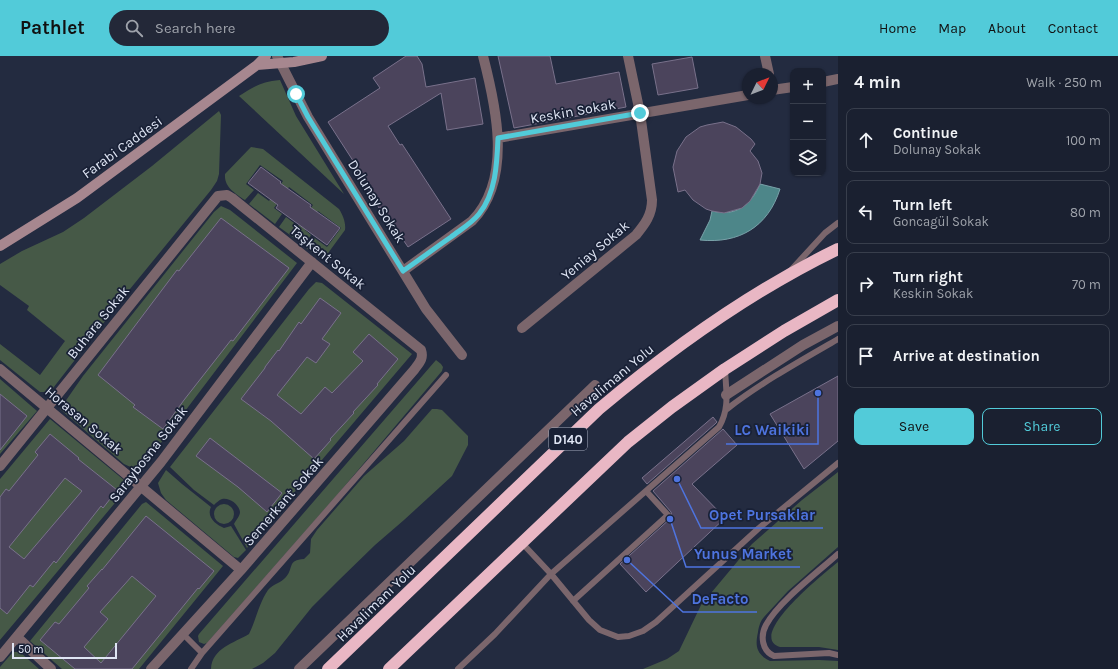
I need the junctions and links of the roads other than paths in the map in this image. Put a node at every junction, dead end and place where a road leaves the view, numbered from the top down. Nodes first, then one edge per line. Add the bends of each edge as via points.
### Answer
1 (266, 56) edge
2 (322, 56) edge
3 (483, 56) edge
4 (628, 56) edge
5 (765, 56) edge
6 (279, 59) edge
7 (256, 65) junction
8 (768, 68) edge
9 (838, 79) edge
10 (826, 81) edge
11 (790, 87) edge
12 (778, 89) edge
13 (742, 96) edge
14 (640, 113) junction
15 (498, 138) junction
16 (218, 196) joint
17 (838, 223) edge
18 (0, 246) edge
19 (838, 249) edge
20 (312, 262) junction
21 (403, 271) junction
22 (785, 276) junction
23 (838, 300) edge
24 (838, 326) edge
25 (522, 328) dead end
26 (838, 339) edge
27 (418, 346) joint
28 (462, 355) dead end
29 (0, 369) edge
30 (725, 369) junction
31 (446, 375) dead end
32 (595, 385) dead end
33 (726, 395) junction
34 (47, 408) junction
35 (727, 409) junction
36 (838, 463) edge
37 (0, 466) edge
38 (141, 487) junction
39 (646, 491) junction
40 (522, 543) junction
41 (838, 554) edge
42 (241, 570) junction
43 (551, 574) junction
44 (573, 601) junction
45 (183, 634) junction
46 (17, 637) junction
47 (202, 653) junction
48 (838, 655) edge
49 (0, 657) edge
50 (51, 669) edge
51 (151, 669) edge
52 (192, 669) edge
53 (299, 669) edge
54 (328, 669) edge
55 (390, 669) edge
56 (458, 669) edge

1 - 7 street, Farabi Caddesi
2 - 6 street via 304,60
3 - 15 street
4 - 14 street, Yeniay Sokak
5 - 8 street
6 - 7 street
6 - 21 street, Dolunay Sokak via 308,117
7 - 18 street, Farabi Caddesi via 77,198
9 - 10 street
11 - 12 street
13 - 14 street, Keskin Sokak
14 - 15 street, Keskin Sokak
14 - 25 street, Yeniay Sokak via 652,200 649,217 636,235
15 - 21 street via 494,181 480,214
16 - 20 street, Taşkent Sokak via 227,195 232,198
16 - 34 street, Buhara Sokak
17 - 22 lane via 825,233
19 - 22 highway, Havalimanı Yolu / D140
20 - 27 street, Taşkent Sokak
20 - 38 street, Saraybosna Sokak
21 - 28 street, Dolunay Sokak via 426,309
22 - 54 highway, Havalimanı Yolu / D140 via 674,348 599,409
23 - 30 highway
24 - 33 street via 803,345
26 - 35 lane via 772,377
27 - 42 street, Semerkant Sokak via 422,350 422,360
29 - 34 street, Horasan Sokak
30 - 33 lane
30 - 40 highway via 628,442
31 - 47 lane
32 - 53 street
33 - 35 lane
34 - 37 street, Buhara Sokak
34 - 38 street, Horasan Sokak
35 - 39 lane via 719,427
36 - 44 lane via 774,515 643,631 623,637 606,633 594,626
38 - 42 street, Horasan Sokak
38 - 46 street, Saraybosna Sokak
39 - 43 lane
39 - 44 lane via 668,515
40 - 43 lane
40 - 55 highway
41 - 48 lane via 774,613 766,625 763,641 765,649 774,656 829,653
42 - 45 street, Semerkant Sokak
43 - 44 lane
43 - 56 lane
45 - 47 lane
45 - 51 street, Semerkant Sokak
46 - 49 street, Saraybosna Sokak
46 - 50 street
47 - 52 lane

